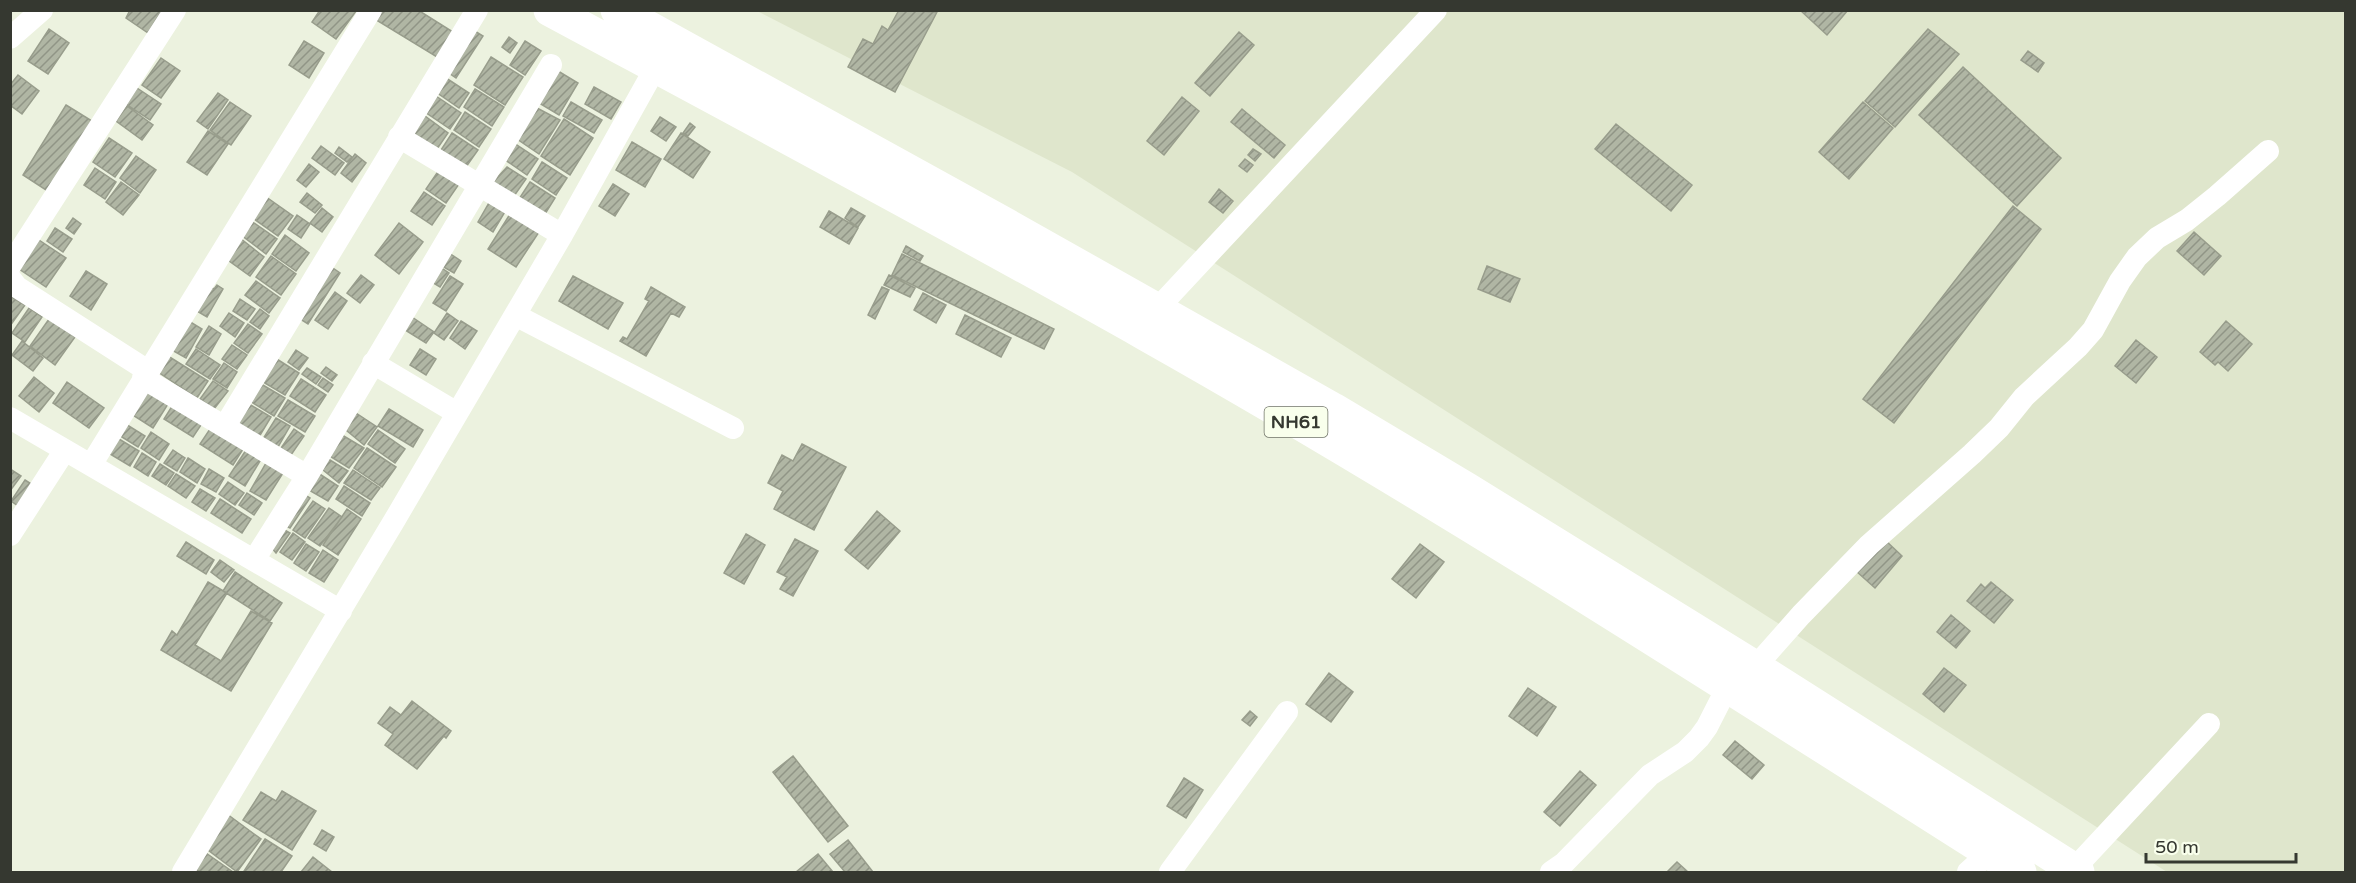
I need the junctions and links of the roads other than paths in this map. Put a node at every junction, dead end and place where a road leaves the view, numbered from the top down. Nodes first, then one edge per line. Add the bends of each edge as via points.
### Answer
1 (42, 10) edge
2 (175, 10) edge
3 (371, 10) edge
4 (477, 10) edge
5 (550, 10) edge
6 (1436, 10) edge
7 (648, 21) edge
8 (10, 38) edge
9 (551, 65) dead end
10 (656, 67) junction
11 (399, 137) junction
12 (2268, 151) dead end
13 (479, 184) junction
14 (562, 235) junction
15 (10, 266) edge
16 (10, 278) edge
17 (1157, 309) junction
18 (515, 315) junction
19 (374, 363) junction
20 (146, 374) junction
21 (457, 413) junction
22 (10, 418) edge
23 (225, 426) junction
24 (734, 428) dead end
25 (65, 450) junction
26 (92, 465) junction
27 (307, 476) junction
28 (14, 521) edge
29 (254, 561) junction
30 (341, 611) junction
31 (1741, 671) junction
32 (1287, 712) dead end
33 (2209, 724) dead end
34 (1978, 863) edge
35 (2076, 871) edge
36 (183, 873) edge
37 (1170, 873) edge
38 (1551, 873) edge
39 (2020, 873) edge

1 - 8 street
2 - 15 street
3 - 20 street
4 - 11 street
5 - 10 highway, NH61
6 - 17 street
7 - 10 street
7 - 17 highway, NH61
9 - 13 street
10 - 14 street
10 - 31 highway, NH61 via 1155,339 1373,468
11 - 13 street
11 - 23 street
12 - 31 street via 2137,257 2093,330 2078,347 2024,397 1972,454 1869,546
13 - 14 street
13 - 19 street
14 - 18 street
16 - 20 street via 17,287
17 - 31 highway, NH61 via 1457,483
18 - 21 street
18 - 24 street
19 - 21 street
19 - 27 street
20 - 23 street
20 - 26 street
21 - 30 street
22 - 25 street
23 - 27 street
25 - 26 street
25 - 28 street
26 - 29 street
27 - 29 street
29 - 30 street
30 - 36 street
31 - 34 highway, NH61
31 - 35 highway, NH61
31 - 38 street via 1699,738 1650,775
32 - 37 street
33 - 35 street
34 - 39 highway, NH61

